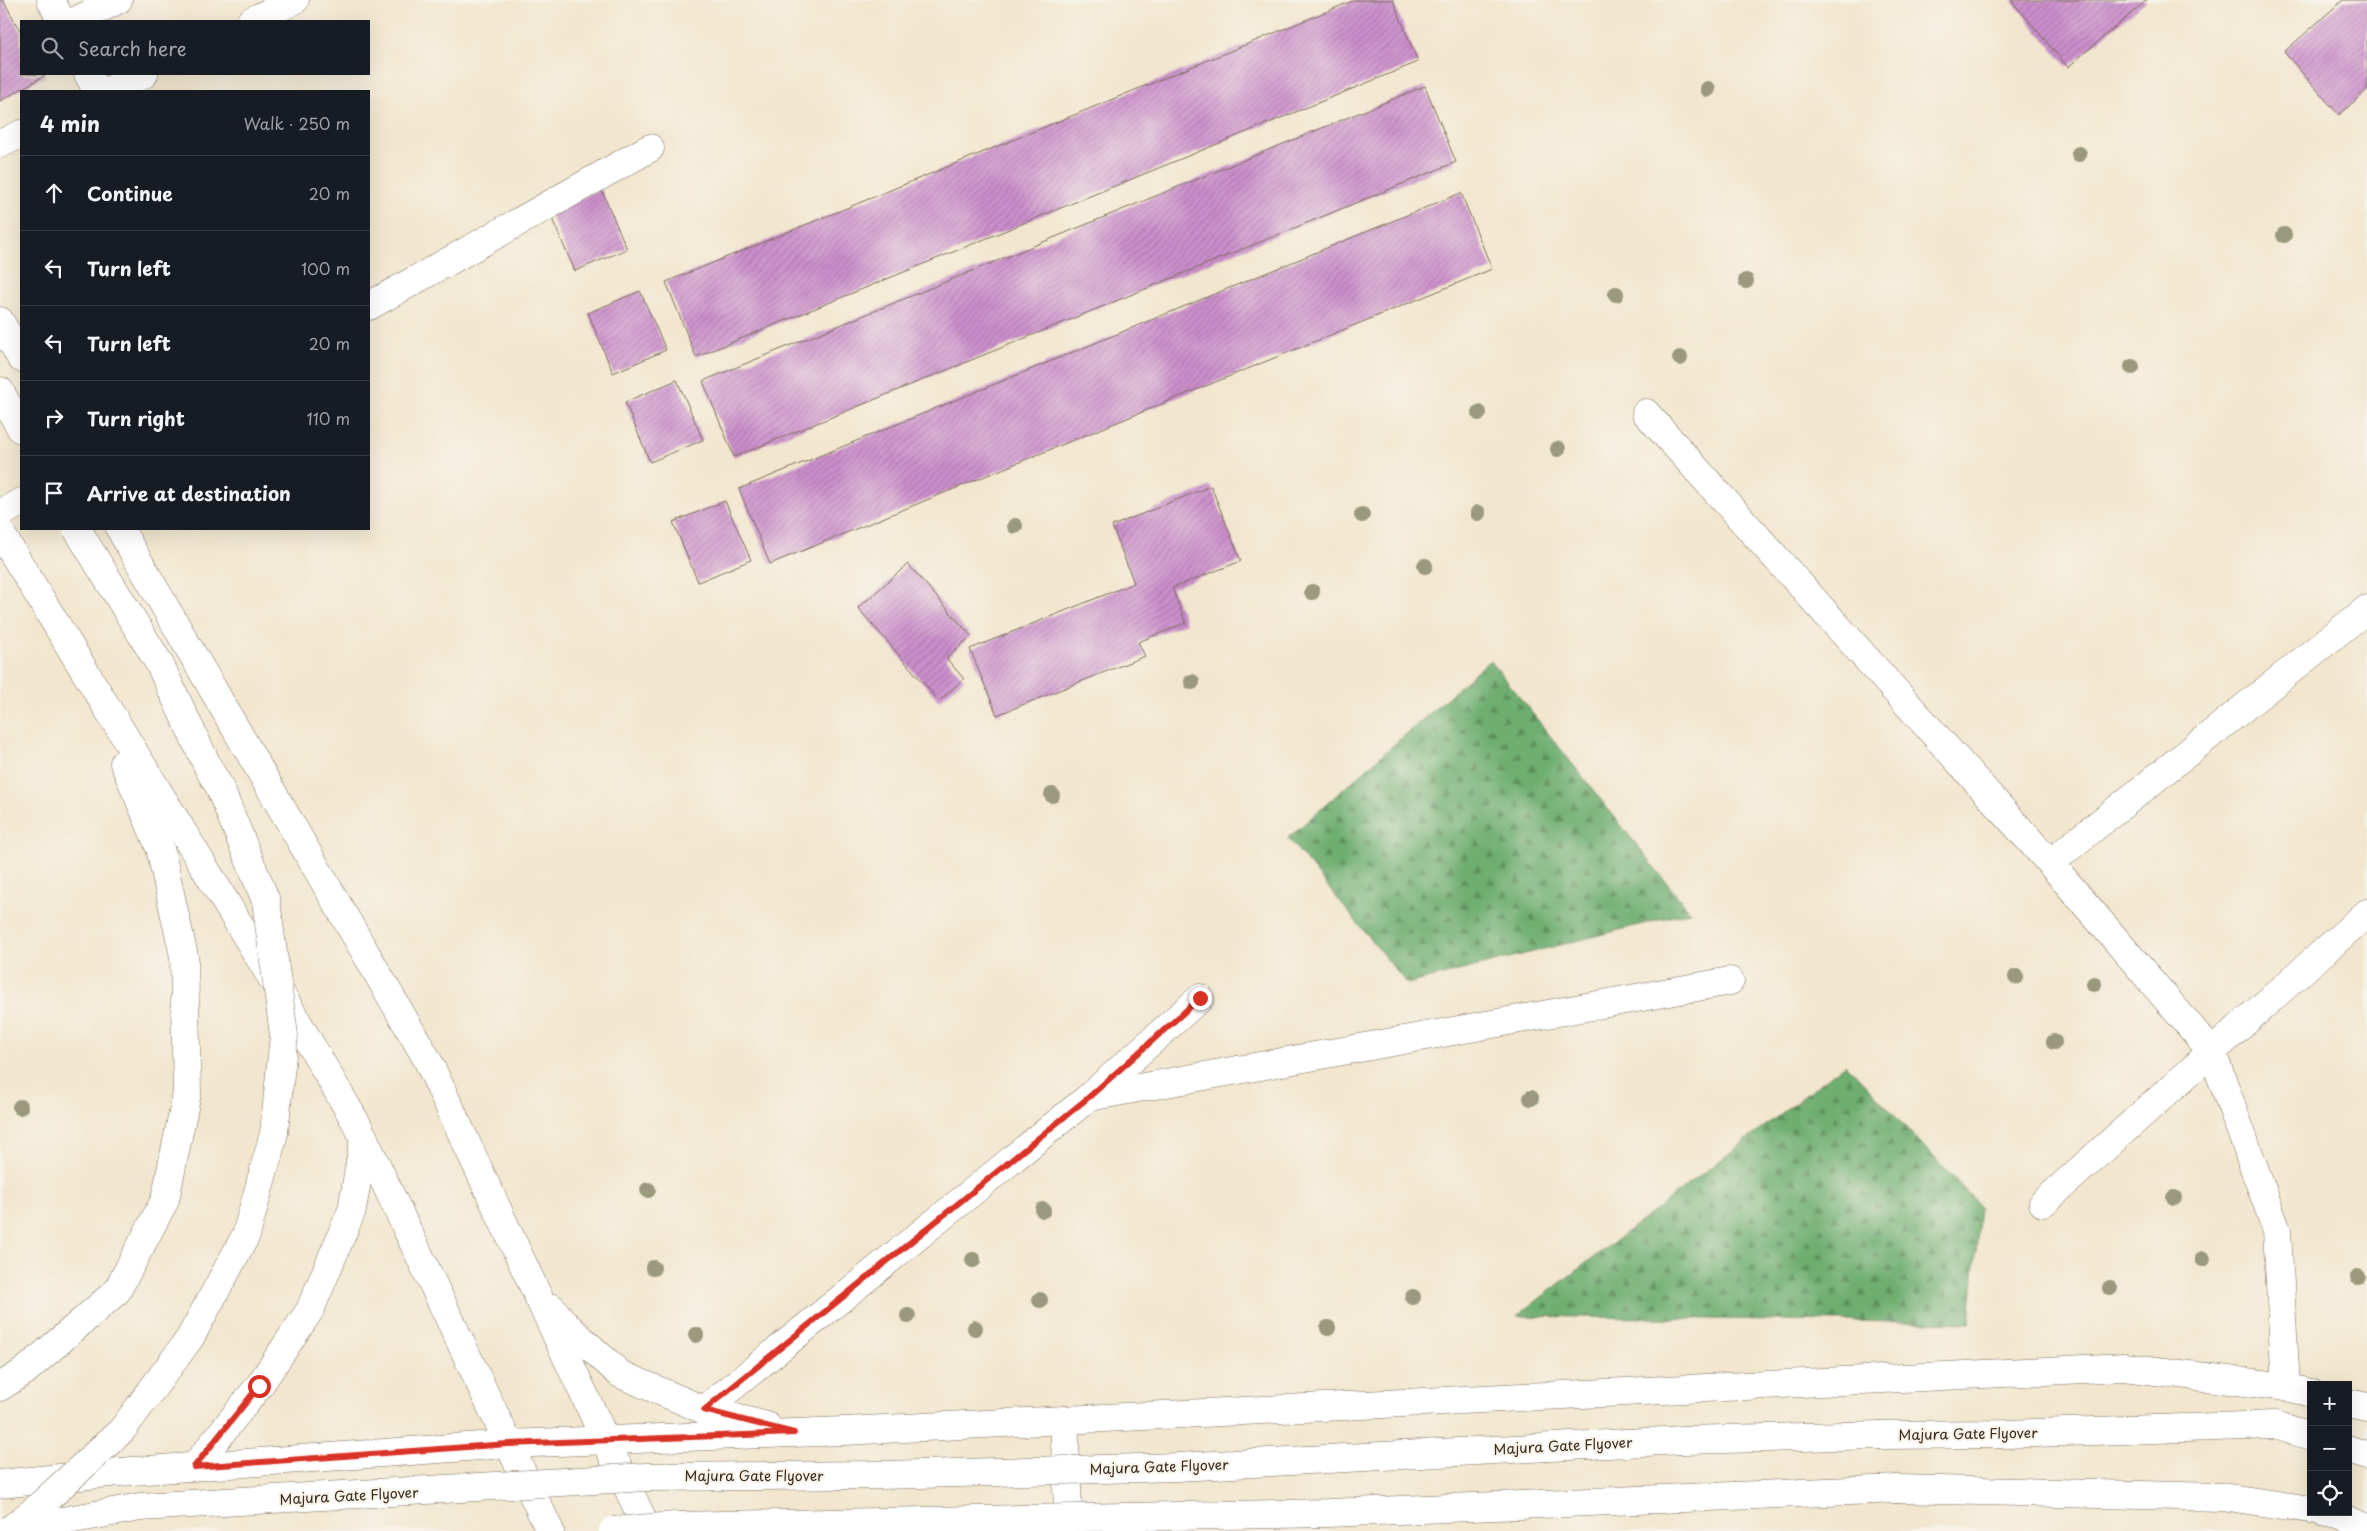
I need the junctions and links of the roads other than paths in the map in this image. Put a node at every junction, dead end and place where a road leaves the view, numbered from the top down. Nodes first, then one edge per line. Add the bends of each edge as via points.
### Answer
1 (50, 0) edge
2 (118, 0) edge
3 (295, 0) edge
4 (60, 20) edge
5 (77, 20) edge
6 (253, 20) edge
7 (89, 75) edge
8 (142, 75) edge
9 (96, 90) edge
10 (110, 90) edge
11 (20, 134) edge
12 (0, 144) edge
13 (650, 148) dead end
14 (370, 305) edge
15 (0, 321) edge
16 (20, 356) edge
17 (0, 391) edge
18 (1646, 413) dead end
19 (20, 427) edge
20 (20, 503) edge
21 (0, 514) edge
22 (78, 530) edge
23 (121, 530) edge
24 (0, 532) edge
25 (2367, 609) edge
26 (85, 672) junction
27 (2050, 863) junction
28 (2367, 914) edge
29 (1730, 981) dead end
30 (1200, 998) dead end
31 (2212, 1052) junction
32 (1089, 1097) junction
33 (364, 1138) junction
34 (2043, 1204) dead end
35 (530, 1281) junction
36 (0, 1387) edge
37 (2299, 1390) edge
38 (2352, 1403) edge
39 (2367, 1407) edge
40 (704, 1410) junction
41 (1064, 1420) junction
42 (794, 1433) junction
43 (2307, 1435) edge
44 (607, 1441) junction
45 (508, 1444) junction
46 (2352, 1450) edge
47 (2367, 1455) edge
48 (194, 1467) junction
49 (0, 1484) edge
50 (2307, 1509) edge
51 (2342, 1516) edge
52 (2367, 1526) edge
53 (8, 1531) edge
54 (550, 1531) edge
55 (613, 1531) edge
56 (648, 1531) edge
57 (1069, 1531) edge

1 - 4 main road
2 - 5 main road
3 - 6 main road
7 - 9 main road
8 - 10 main road
11 - 12 main road
13 - 14 main road
15 - 16 main road
17 - 19 main road
18 - 27 main road
20 - 21 main road
22 - 53 main road, bridge via 159,664 227,804 266,901 284,1035 274,1133 246,1235 190,1338 122,1430
23 - 35 main road via 427,1059
24 - 26 main road
25 - 27 main road
26 - 33 main road via 273,980
26 - 36 main road via 160,848 184,956 187,1093 165,1200 117,1291 25,1371
27 - 31 main road
28 - 31 main road
29 - 32 main road
30 - 32 main road
31 - 34 main road
31 - 37 main road via 2277,1231
32 - 40 main road
33 - 45 main road
33 - 48 main road via 352,1210 310,1310 259,1386
35 - 40 main road via 564,1323 620,1374
35 - 44 main road
37 - 41 main road via 2124,1367
38 - 39 main road
40 - 42 main road
41 - 42 main road
41 - 57 main road
42 - 44 main road
43 - 53 main road, Majura Gate Flyover, bridge via 2275,1425 1683,1440 1177,1468 646,1477 140,1507
44 - 45 main road
44 - 56 main road
45 - 48 main road
45 - 54 main road
46 - 47 main road
48 - 49 main road
50 - 55 main road, bridge via 2222,1497 1898,1489 1328,1513 675,1526
51 - 52 main road

